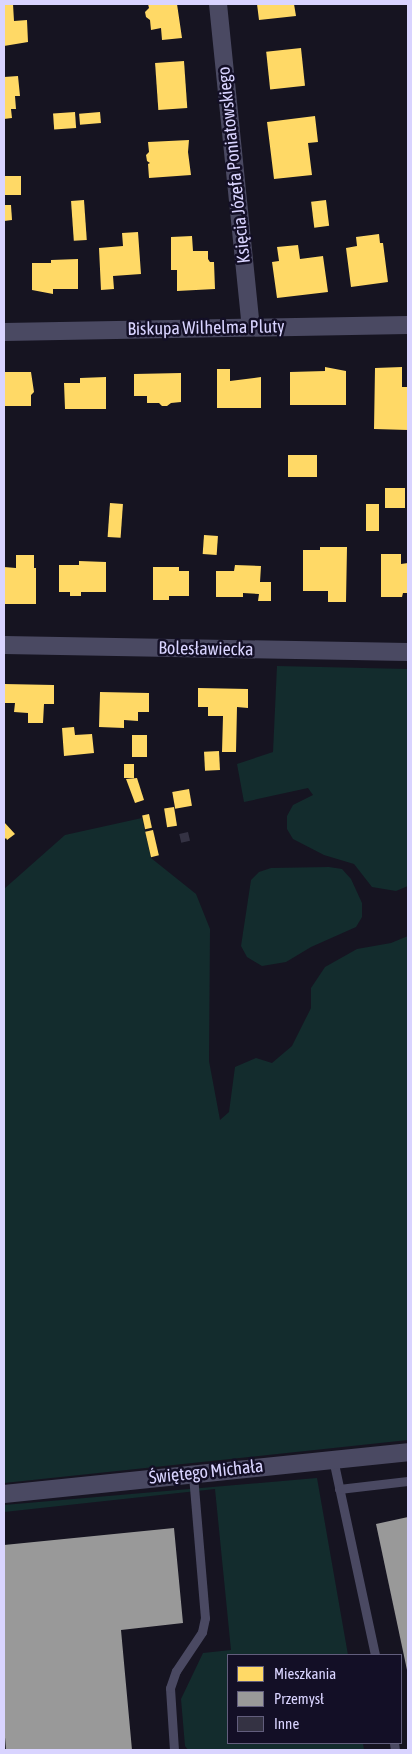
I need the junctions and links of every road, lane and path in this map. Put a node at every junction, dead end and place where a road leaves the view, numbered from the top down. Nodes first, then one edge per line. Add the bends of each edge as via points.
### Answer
1 (218, 4) edge
2 (408, 325) edge
3 (250, 327) junction
4 (4, 332) edge
5 (4, 645) edge
6 (408, 652) edge
7 (408, 1452) edge
8 (333, 1459) junction
9 (193, 1474) junction
10 (408, 1481) edge
11 (339, 1489) junction
12 (4, 1494) edge
13 (375, 1654) edge
14 (174, 1750) edge

1 - 3 street, Księcia Józefa Poniatowskiego
2 - 3 street, Biskupa Wilhelma Pluty
3 - 4 street, Biskupa Wilhelma Pluty
5 - 6 street, Bolesławiecka
7 - 8 street, Świętego Michała
8 - 9 street, Świętego Michała
8 - 11 lane
9 - 12 street, Świętego Michała
9 - 14 lane via 205,1618 202,1632 176,1671 170,1688
10 - 11 lane
11 - 13 lane

